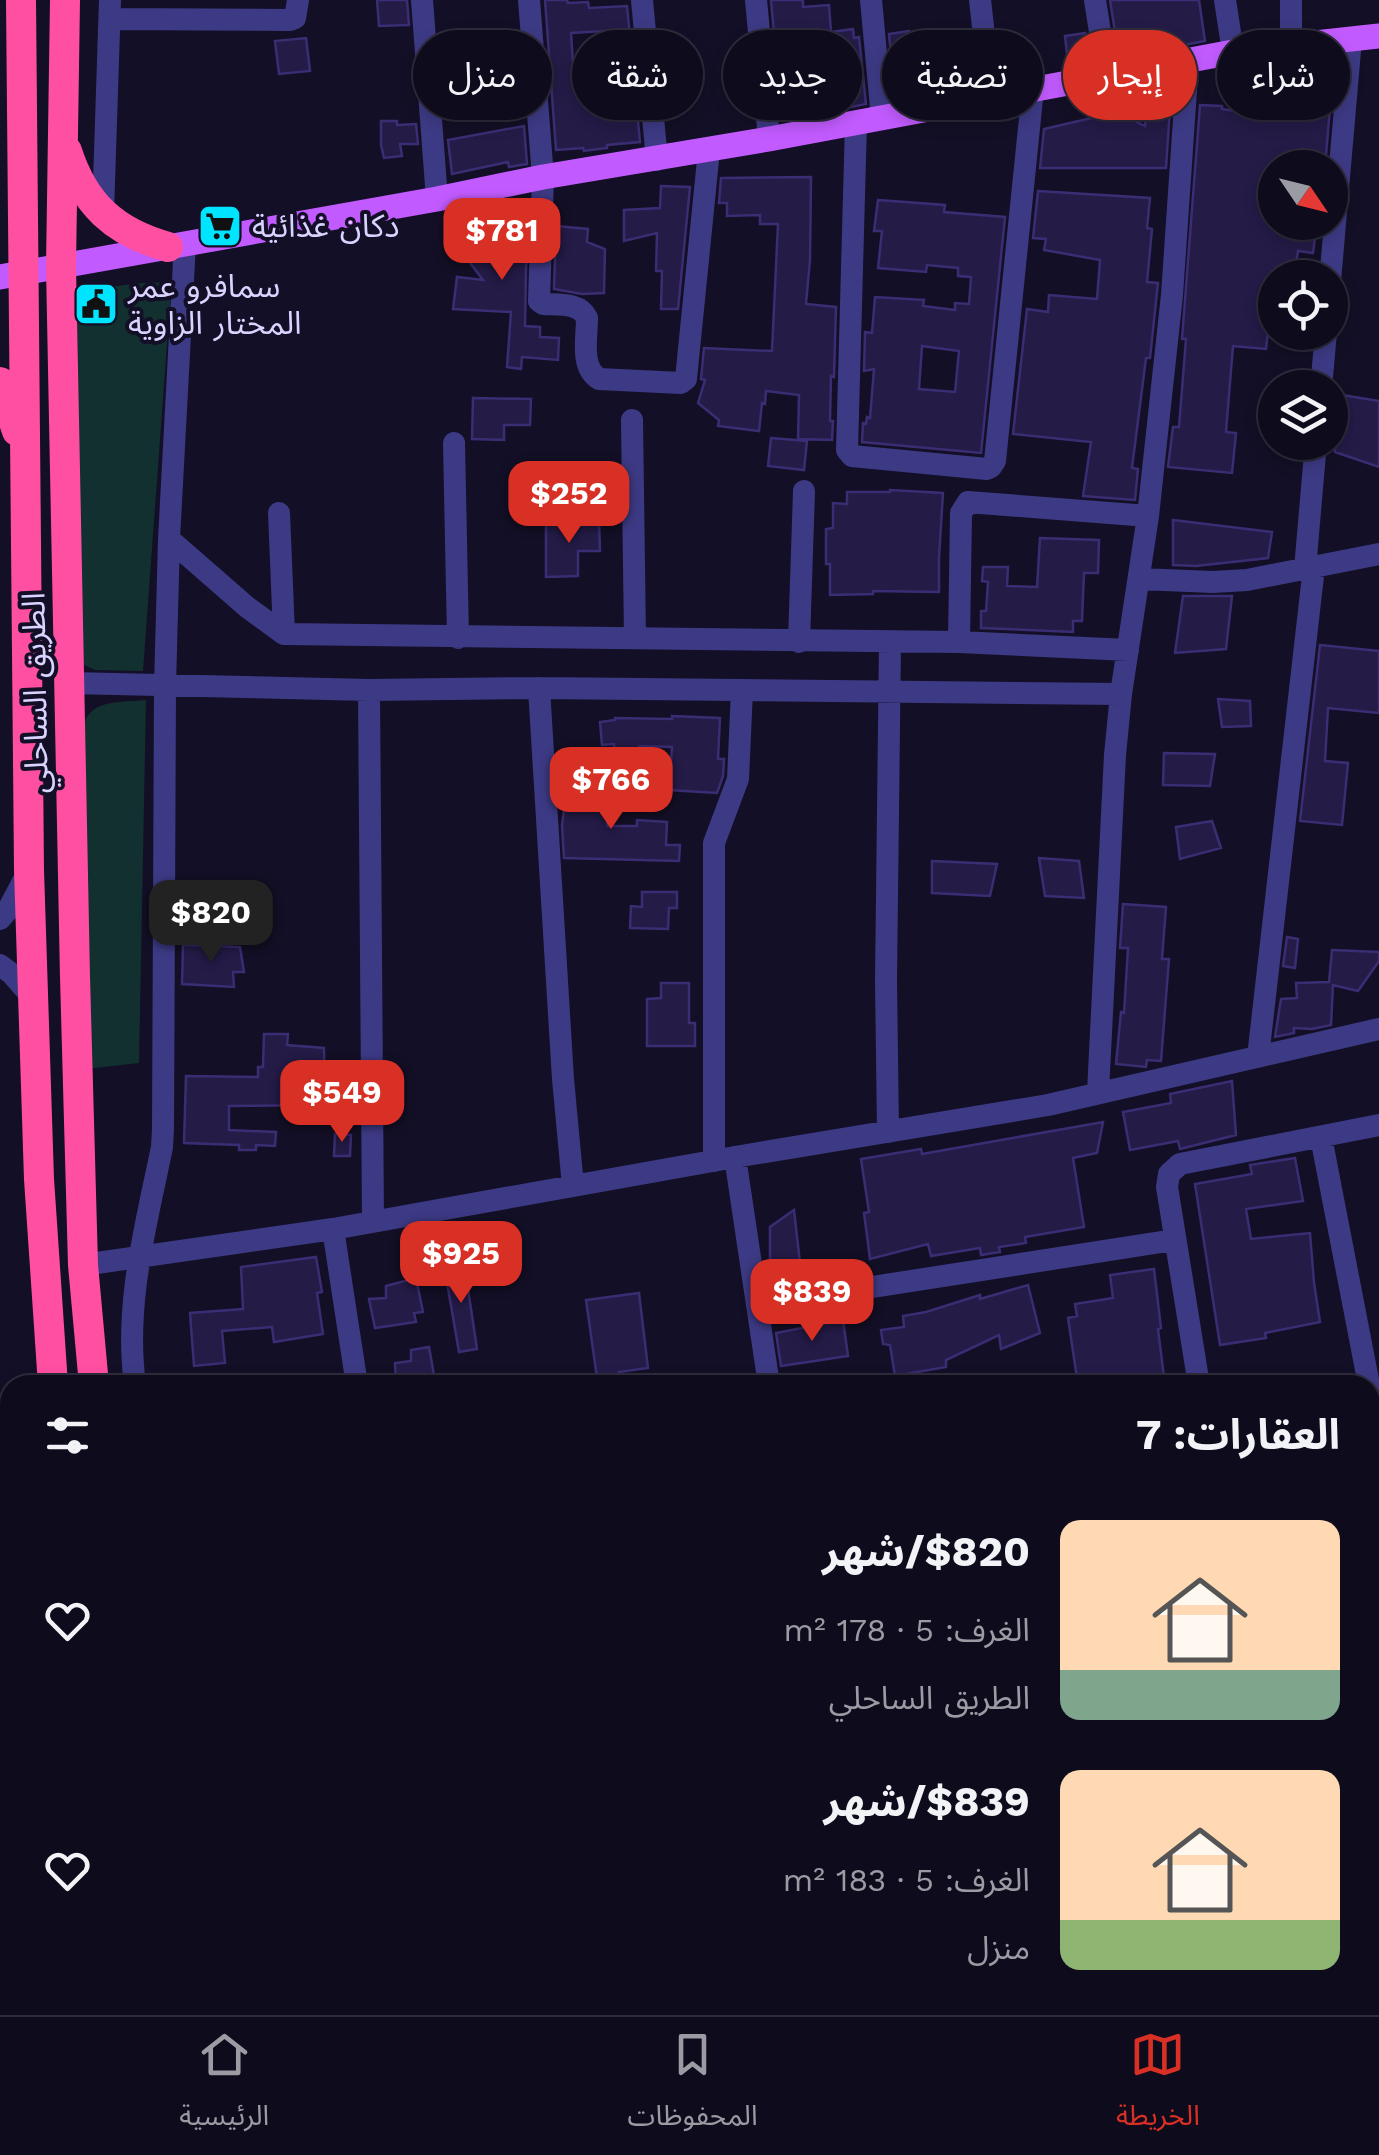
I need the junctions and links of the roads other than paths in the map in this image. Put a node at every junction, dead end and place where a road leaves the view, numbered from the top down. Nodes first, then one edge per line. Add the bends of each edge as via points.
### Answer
1 (21, 0) edge
2 (64, 0) edge
3 (298, 0) edge
4 (422, 0) edge
5 (530, 0) edge
6 (642, 0) edge
7 (756, 0) edge
8 (871, 0) edge
9 (980, 0) edge
10 (1095, 0) edge
11 (1224, 0) edge
12 (1291, 0) edge
13 (110, 10) edge
14 (983, 30) edge
15 (1100, 30) edge
16 (1229, 30) edge
17 (1291, 30) edge
18 (1379, 36) edge
19 (1351, 38) joint
20 (882, 118) edge
21 (869, 120) junction
22 (1030, 120) edge
23 (1184, 120) edge
24 (63, 139) junction
25 (769, 139) junction
26 (709, 150) junction
27 (656, 160) junction
28 (22, 173) junction
29 (543, 177) junction
30 (437, 199) junction
31 (103, 214) junction
32 (0, 219) edge
33 (176, 245) junction
34 (1332, 260) edge
35 (60, 267) junction
36 (11, 276) edge
37 (0, 382) edge
38 (632, 420) dead end
39 (454, 443) dead end
40 (26, 458) junction
41 (1315, 460) edge
42 (804, 491) dead end
43 (279, 513) dead end
44 (1148, 516) junction
45 (169, 539) junction
46 (1379, 554) edge
47 (1309, 568) junction
48 (1140, 579) junction
49 (284, 634) junction
50 (458, 638) junction
51 (635, 638) junction
52 (800, 642) junction
53 (890, 642) junction
54 (959, 642) junction
55 (1128, 650) junction
56 (70, 682) junction
57 (164, 686) junction
58 (539, 688) junction
59 (369, 690) junction
60 (742, 690) junction
61 (890, 692) junction
62 (1121, 694) junction
63 (28, 870) junction
64 (0, 920) edge
65 (0, 965) edge
66 (32, 996) junction
67 (1379, 1029) edge
68 (1258, 1057) junction
69 (1098, 1092) junction
70 (1379, 1125) edge
71 (888, 1132) junction
72 (1321, 1137) junction
73 (724, 1159) junction
74 (574, 1186) junction
75 (374, 1220) junction
76 (334, 1229) junction
77 (1174, 1240) junction
78 (139, 1258) junction
79 (83, 1265) junction
80 (757, 1304) junction
81 (52, 1375) edge
82 (93, 1375) edge
83 (134, 1375) edge
84 (356, 1375) edge
85 (768, 1375) edge
86 (1197, 1375) edge
87 (1367, 1375) edge

1 - 28 highway, الطريق الساحلي
2 - 24 highway, الطريق الساحلي
3 - 13 street via 290,20
4 - 30 street
5 - 29 street
6 - 27 street
7 - 25 street
8 - 21 street
9 - 14 street
10 - 15 street
11 - 16 street
12 - 17 street
13 - 31 street
18 - 19 main road
19 - 34 street
20 - 21 main road
21 - 22 street via 846,450 852,456 987,469 995,461
21 - 25 main road
23 - 44 street
24 - 31 highway via 78,180
24 - 35 highway, الطريق الساحلي
25 - 26 main road
26 - 27 main road
26 - 29 street via 683,382 595,376 587,367 584,311 540,302
27 - 29 main road
28 - 32 highway
28 - 36 highway, الطريق الساحلي
29 - 30 main road
30 - 33 main road
31 - 33 highway via 133,235
33 - 35 main road
33 - 45 street
35 - 36 main road
35 - 56 highway, الطريق الساحلي
36 - 40 highway, الطريق الساحلي
37 - 40 highway
38 - 51 street
39 - 50 street
40 - 63 highway, الطريق الساحلي
41 - 47 street
42 - 52 street
43 - 49 street
44 - 48 street
44 - 54 street via 968,502 961,513
45 - 49 street
45 - 57 street
46 - 47 street
47 - 48 street via 1229,581
47 - 68 street
48 - 55 street
49 - 50 street
50 - 51 street
51 - 52 street
52 - 53 street
53 - 54 street
53 - 61 street
54 - 55 street
55 - 62 street
56 - 57 street
56 - 79 highway, الطريق الساحلي
57 - 59 street
57 - 78 street via 164,1129
58 - 59 street
58 - 60 street
58 - 74 street
59 - 75 street
60 - 61 street
60 - 73 street via 738,779 714,843
61 - 62 street
61 - 71 street
62 - 69 street
63 - 64 street
63 - 66 highway, الطريق الساحلي
65 - 66 street
66 - 81 highway, الطريق الساحلي
67 - 68 street
68 - 69 street
69 - 71 street
70 - 72 street
71 - 73 street
72 - 77 street via 1174,1167 1167,1180
72 - 87 street
73 - 74 street
73 - 80 street
74 - 75 street
75 - 76 street
76 - 78 street
76 - 84 street
77 - 80 street
77 - 86 street
78 - 79 street
78 - 83 street
79 - 82 highway, الطريق الساحلي
80 - 85 street

